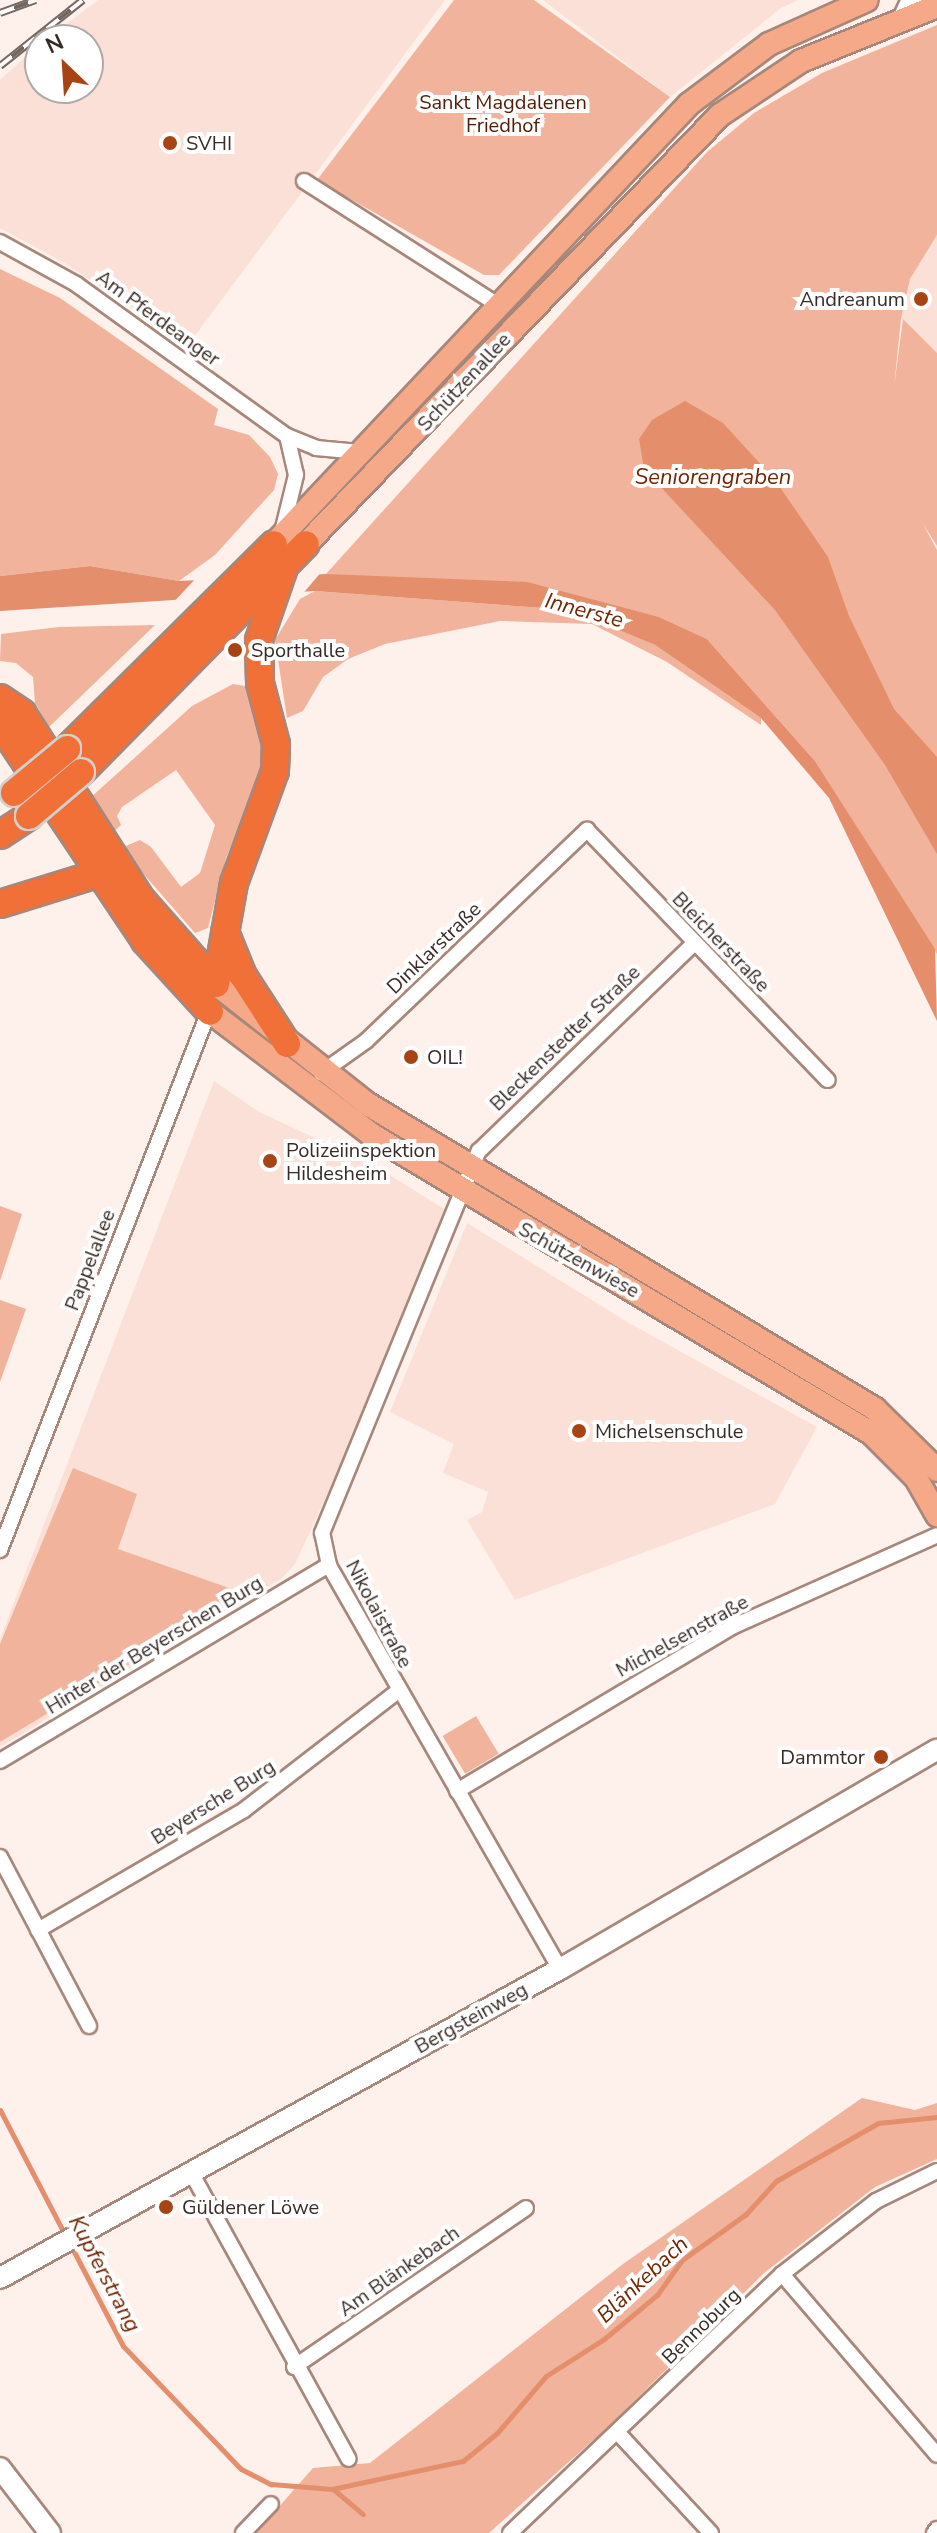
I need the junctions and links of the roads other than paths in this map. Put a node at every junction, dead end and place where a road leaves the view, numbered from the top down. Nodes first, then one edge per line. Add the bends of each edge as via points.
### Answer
1 (867, 0) edge
2 (917, 6) edge
3 (304, 181) dead end
4 (0, 242) edge
5 (498, 305) junction
6 (287, 436) junction
7 (360, 452) junction
8 (306, 544) joint
9 (279, 549) junction
10 (0, 698) edge
11 (0, 724) edge
12 (7, 798) edge
13 (587, 830) joint
14 (0, 835) edge
15 (97, 874) junction
16 (0, 904) edge
17 (225, 932) junction
18 (693, 944) junction
19 (216, 984) junction
20 (210, 1012) junction
21 (287, 1044) junction
22 (323, 1071) junction
23 (828, 1080) dead end
24 (302, 1086) junction
25 (471, 1166) junction
26 (460, 1192) junction
27 (937, 1470) edge
28 (937, 1515) edge
29 (937, 1535) edge
30 (0, 1550) edge
31 (329, 1565) junction
32 (398, 1691) junction
33 (937, 1750) edge
34 (0, 1761) edge
35 (457, 1791) junction
36 (0, 1857) edge
37 (38, 1930) junction
38 (560, 1969) junction
39 (89, 2026) dead end
40 (937, 2171) edge
41 (192, 2174) junction
42 (526, 2208) dead end
43 (782, 2274) junction
44 (0, 2278) edge
45 (294, 2367) junction
46 (619, 2434) junction
47 (937, 2455) edge
48 (349, 2459) dead end
49 (0, 2468) edge
50 (271, 2504) dead end
51 (50, 2533) edge
52 (243, 2533) edge
53 (510, 2533) edge
54 (711, 2533) edge

1 - 5 main road, Schützenallee via 786,35 711,85
2 - 8 main road, Schützenallee via 792,66 720,115
3 - 5 street
4 - 6 street, Am Pferdeanger via 76,284
5 - 7 main road, Schützenallee
6 - 7 street, Am Pferdeanger via 316,448
6 - 9 street via 296,485
7 - 9 main road, Schützenallee
8 - 9 highway, Schützenallee
9 - 12 highway, Schützenallee, bridge via 67,749
9 - 14 highway, Schützenallee, bridge via 215,640 81,772
9 - 17 highway via 259,640 260,683 276,762 234,883
10 - 19 highway via 22,713 141,899
11 - 15 highway
13 - 18 street, Bleicherstraße
13 - 22 street, Dinklarstraße via 366,1041
15 - 16 highway
15 - 20 highway via 145,941
17 - 19 highway
17 - 21 highway via 243,976
18 - 23 street, Bleicherstraße
18 - 25 street, Bleckenstedter Straße via 487,1140
19 - 20 street, Pappelallee
19 - 21 main road, Schützenwiese
20 - 24 main road, Schützenwiese
20 - 30 street, Pappelallee
21 - 22 main road, Schützenwiese
22 - 24 street, Dinklarstraße
22 - 25 main road, Schützenwiese
24 - 26 main road, Schützenwiese
25 - 26 street, Nikolaistraße
25 - 27 main road, Schützenwiese via 875,1409
26 - 28 main road, Schützenwiese via 871,1433 916,1478
26 - 31 street, Nikolaistraße via 322,1533
29 - 35 street, Michelsenstraße via 734,1626
31 - 32 street, Nikolaistraße
31 - 34 street, Hinter der Beyerschen Burg
32 - 35 street, Nikolaistraße
32 - 37 street, Beyersche Burg via 244,1810
33 - 38 street, Bergsteinweg
35 - 38 street, Nikolaistraße
36 - 37 street
37 - 39 street
38 - 41 street, Bergsteinweg
40 - 43 street, Bennoburg via 876,2201
41 - 44 street, Bergsteinweg
41 - 45 street
42 - 45 street, Am Blänkebach
43 - 46 street, Bennoburg
43 - 47 street
45 - 48 street
46 - 53 street, Bennoburg
46 - 54 street
49 - 51 street
50 - 52 street

